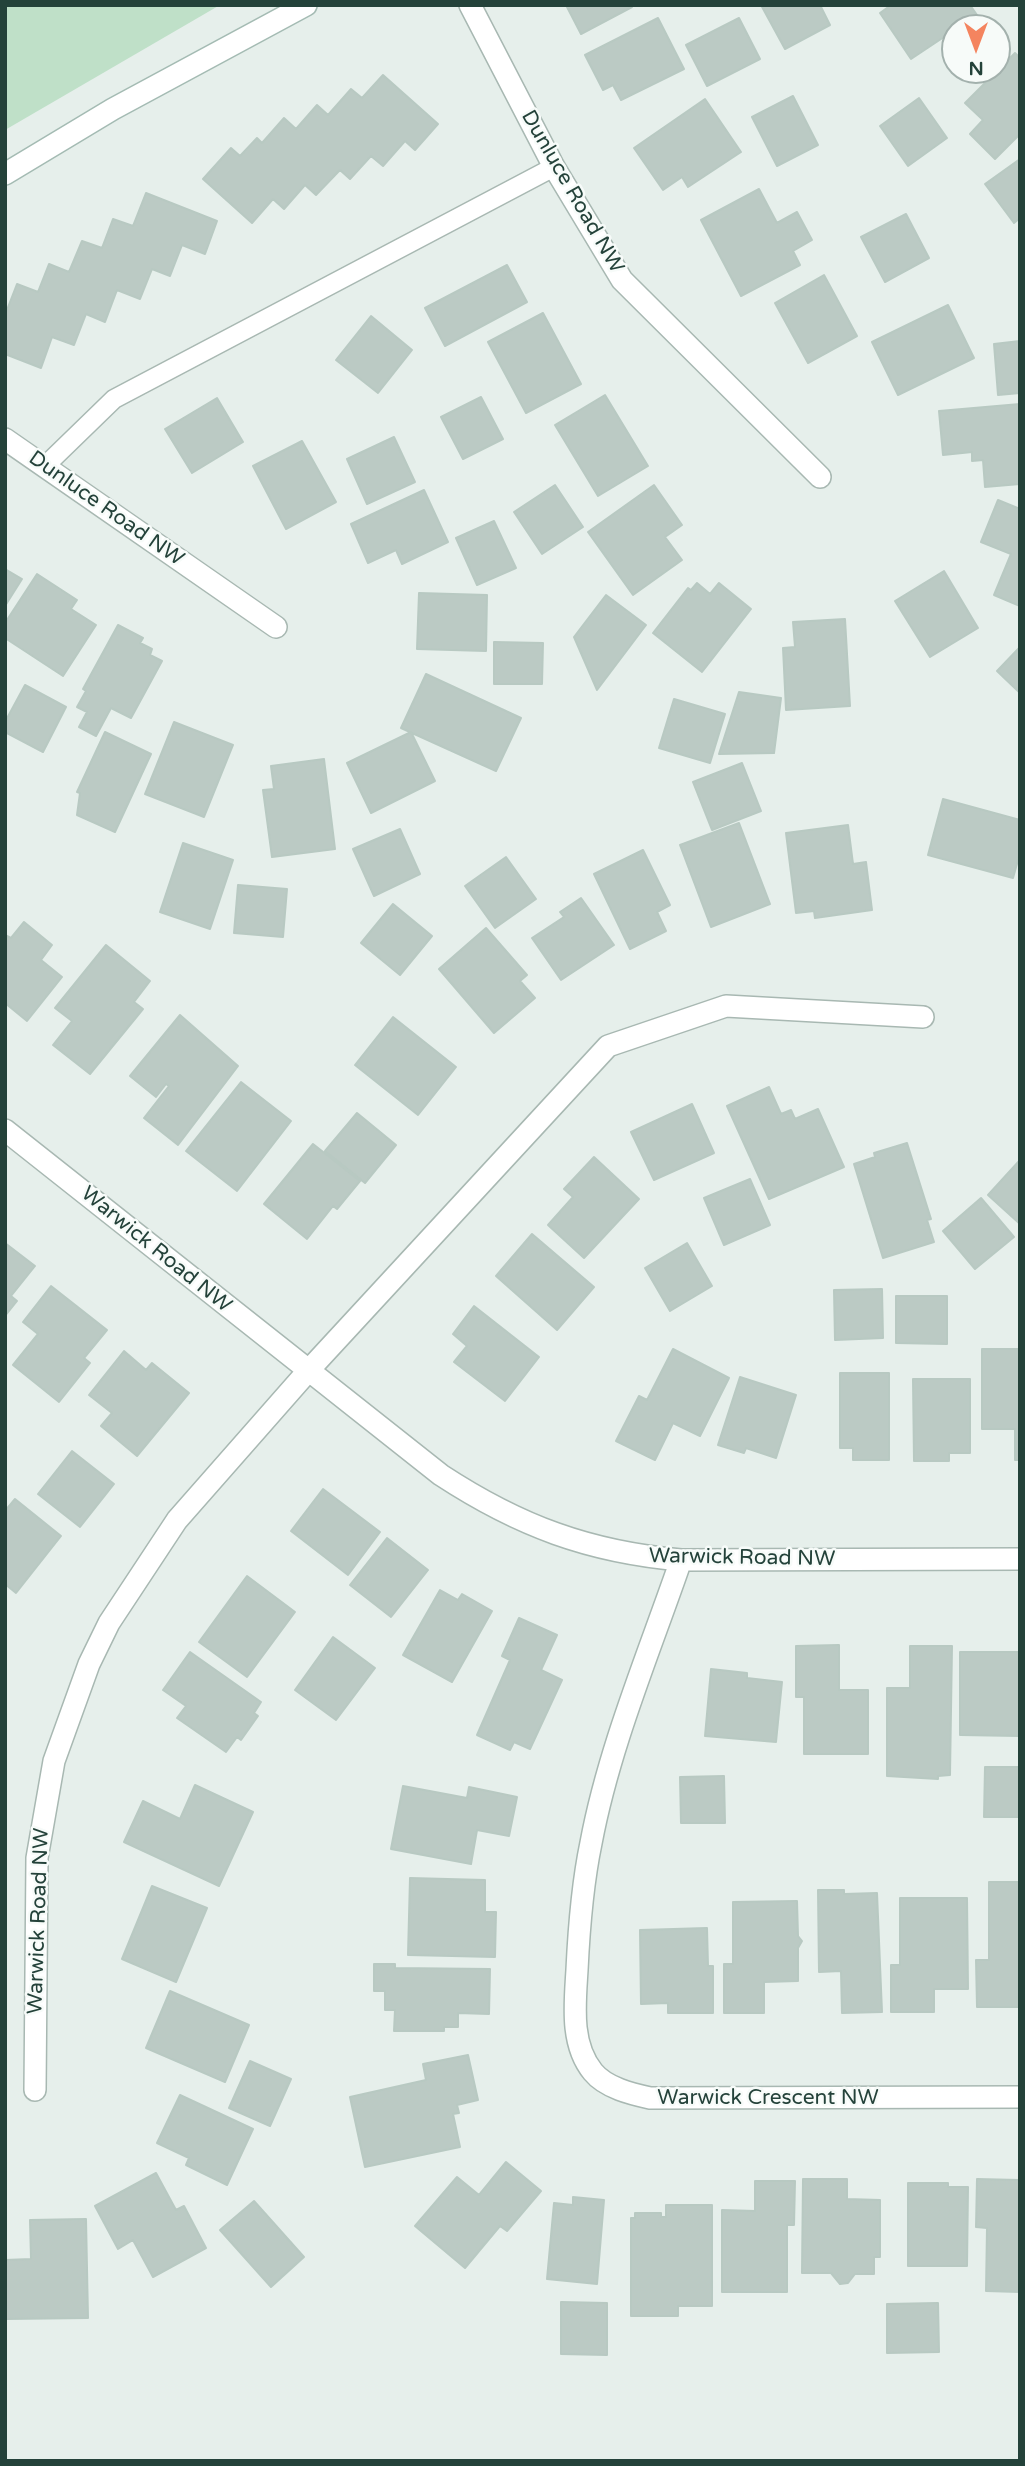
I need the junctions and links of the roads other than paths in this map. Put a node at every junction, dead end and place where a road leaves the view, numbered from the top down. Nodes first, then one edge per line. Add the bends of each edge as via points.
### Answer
1 (306, 5) edge
2 (470, 5) edge
3 (554, 167) junction
4 (5, 174) edge
5 (5, 439) edge
6 (45, 467) junction
7 (820, 477) dead end
8 (276, 627) dead end
9 (923, 1017) dead end
10 (5, 1130) edge
11 (308, 1371) junction
12 (1020, 1559) edge
13 (681, 1560) junction
14 (35, 2090) dead end
15 (1020, 2097) edge

1 - 4 street via 113,109
2 - 3 street, Dunluce Road NW
3 - 6 lane via 114,399
3 - 7 street, Dunluce Road NW via 622,281
5 - 6 street, Dunluce Road NW
6 - 8 street, Dunluce Road NW
9 - 11 street, Warwick Road NW via 726,1006 608,1046
10 - 11 street, Warwick Road NW
11 - 13 street, Warwick Road NW via 441,1475 507,1514 589,1547
11 - 14 street, Warwick Road NW via 177,1520 129,1588 69,1714 51,1772 37,1858
12 - 13 street, Warwick Road NW
13 - 15 street, Warwick Crescent NW via 607,1774 580,1906 575,2026 580,2050 594,2074 626,2092 650,2098

